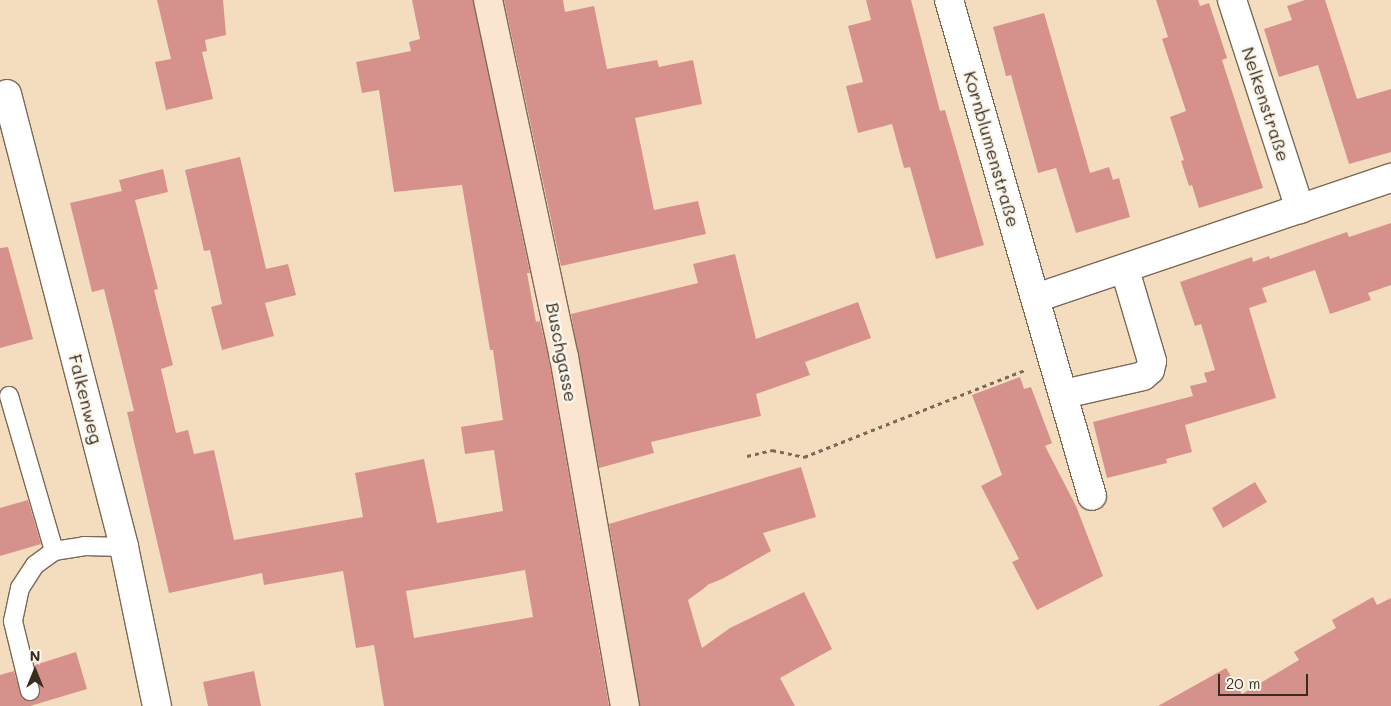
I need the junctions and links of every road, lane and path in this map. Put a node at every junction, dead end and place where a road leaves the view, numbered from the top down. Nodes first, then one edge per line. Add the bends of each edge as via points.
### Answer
1 (488, 0) edge
2 (949, 0) edge
3 (1232, 0) edge
4 (7, 94) dead end
5 (1391, 178) edge
6 (1300, 209) junction
7 (1126, 270) junction
8 (1036, 298) junction
9 (1054, 360) junction
10 (1064, 394) junction
11 (9, 396) dead end
12 (747, 456) dead end
13 (1092, 496) dead end
14 (124, 547) junction
15 (54, 551) junction
16 (30, 691) dead end
17 (157, 706) edge
18 (625, 706) edge

1 - 18 street, Buschgasse via 564,357
2 - 8 street, Kornblumenstraße
3 - 6 street, Nelkenstraße
4 - 14 street, Falkenweg
5 - 6 street
6 - 7 street
7 - 8 street
7 - 10 street via 1152,361 1150,370 1143,376
8 - 9 street, Kornblumenstraße
9 - 10 street, Kornblumenstraße
9 - 12 path via 804,457 772,450
10 - 13 street, Kornblumenstraße
11 - 15 lane
14 - 15 lane via 84,546
14 - 17 street, Falkenweg
15 - 16 lane via 35,565 20,588 14,621

